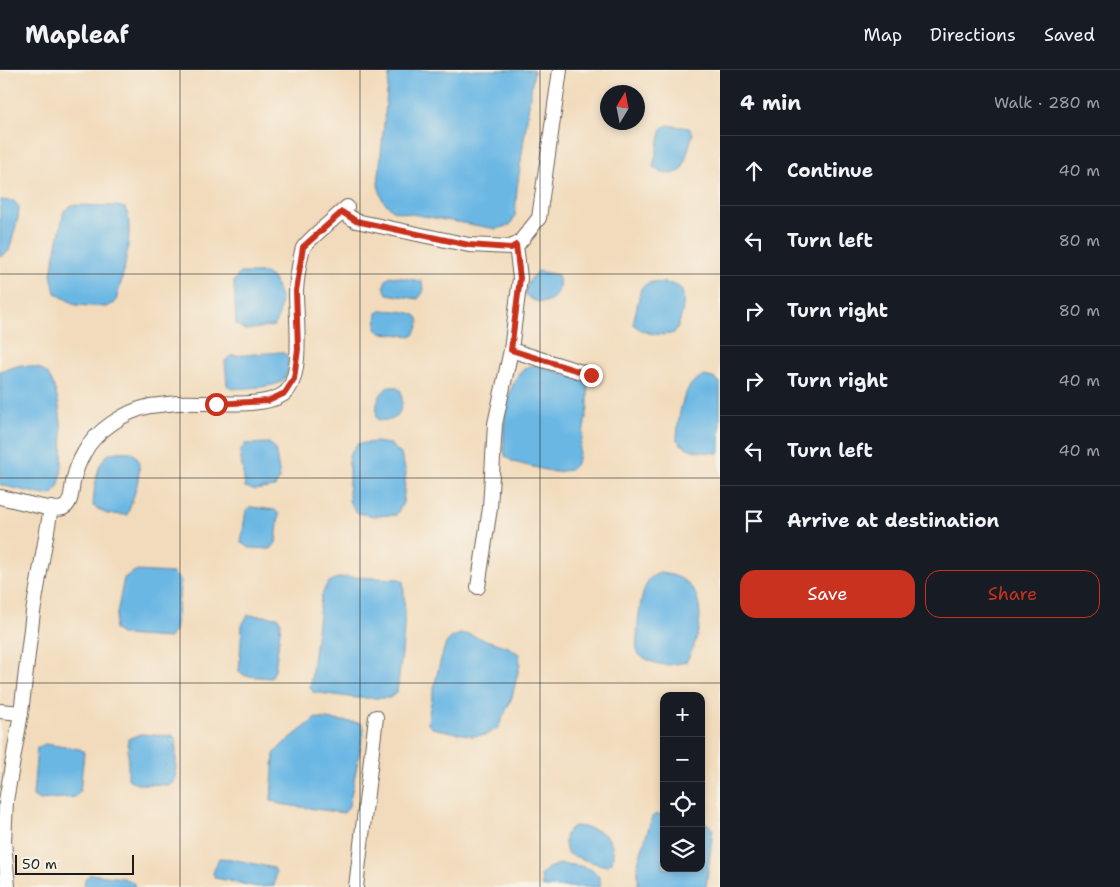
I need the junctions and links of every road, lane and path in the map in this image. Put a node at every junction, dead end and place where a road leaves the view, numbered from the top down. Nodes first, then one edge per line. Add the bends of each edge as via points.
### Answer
1 (560, 70) edge
2 (516, 245) junction
3 (511, 350) junction
4 (591, 375) dead end
5 (0, 497) edge
6 (51, 508) junction
7 (478, 587) dead end
8 (0, 711) edge
9 (21, 713) junction
10 (376, 717) dead end
11 (8, 887) edge
12 (356, 887) edge

1 - 2 street via 539,218
2 - 3 street via 520,278
2 - 6 street via 511,248 469,245 356,221 344,210 303,247 296,291 298,349 294,379 285,393 268,401 148,407 126,416 104,428 84,451 67,506
3 - 4 street
3 - 7 street via 495,424 490,508
5 - 6 street
6 - 9 street via 33,612
8 - 9 street
9 - 11 street via 6,801 4,842
10 - 12 street

